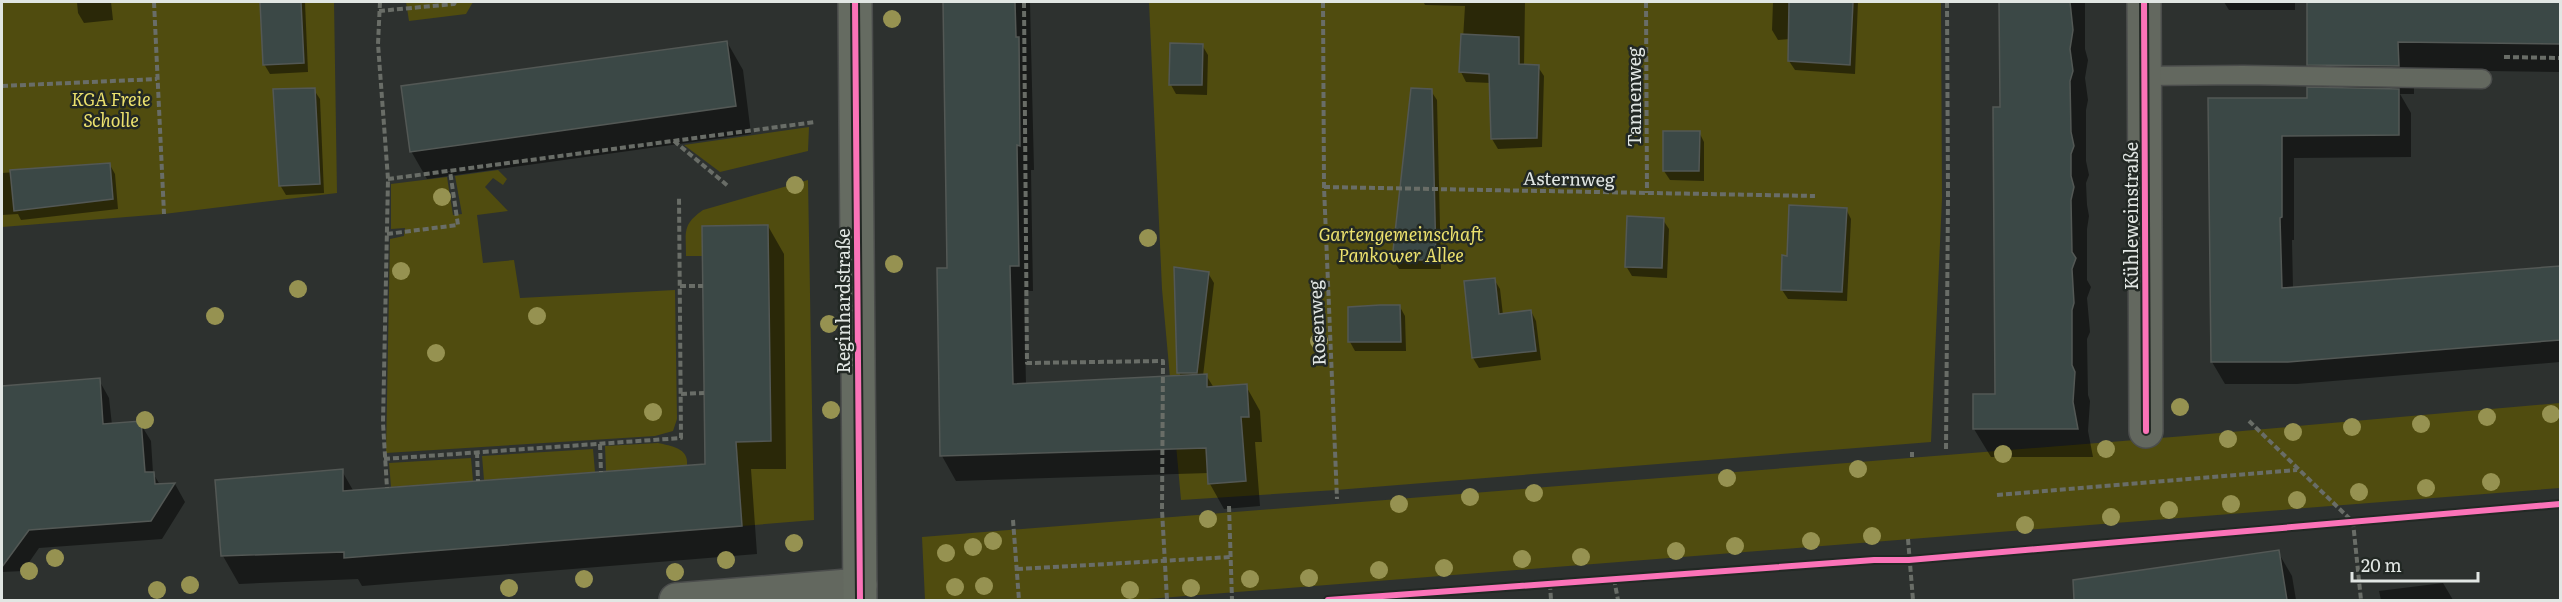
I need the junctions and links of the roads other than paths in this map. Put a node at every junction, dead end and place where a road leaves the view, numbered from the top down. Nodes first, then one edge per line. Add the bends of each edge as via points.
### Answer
1 (855, 2) edge
2 (2144, 2) edge
3 (2144, 76) junction
4 (2482, 79) dead end
5 (2146, 431) dead end
6 (860, 593) edge
7 (676, 600) edge

1 - 6 street, Reginhardstraße
2 - 3 street, Kühleweinstraße
3 - 4 lane
3 - 5 street, Kühleweinstraße
6 - 7 street

